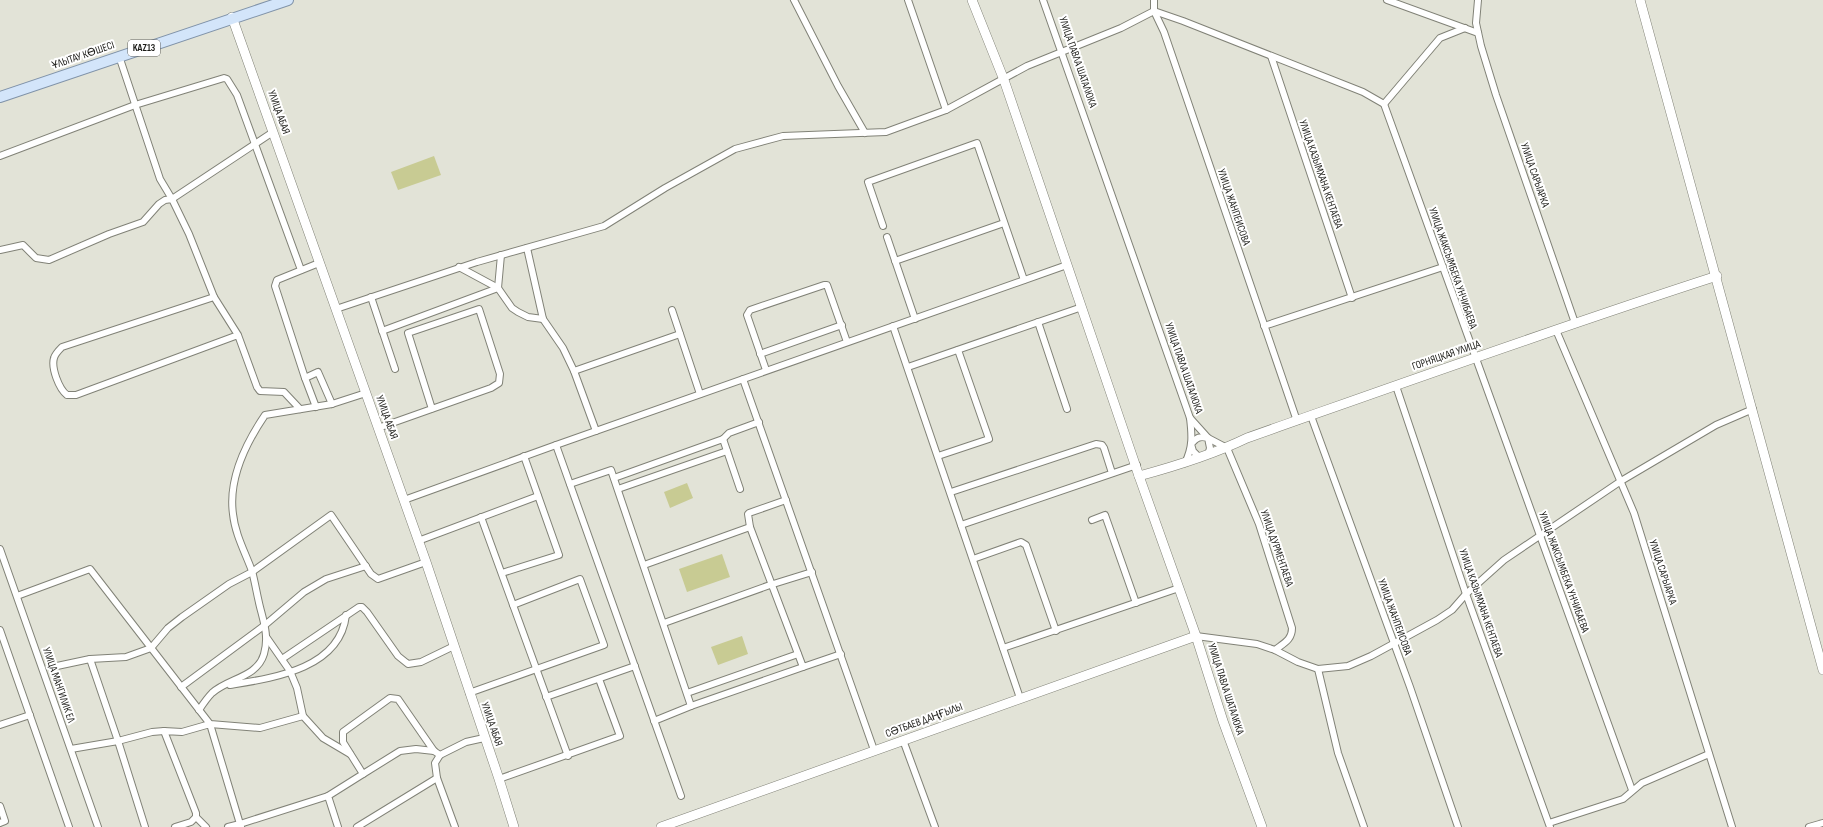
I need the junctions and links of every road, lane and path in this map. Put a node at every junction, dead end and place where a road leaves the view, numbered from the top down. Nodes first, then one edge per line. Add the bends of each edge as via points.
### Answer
1 (288, 0) edge
2 (794, 0) edge
3 (908, 0) edge
4 (972, 0) edge
5 (1044, 0) edge
6 (1154, 0) edge
7 (1387, 0) edge
8 (1478, 0) edge
9 (1640, 0) edge
10 (1154, 11) junction
11 (232, 17) junction
12 (1465, 28) junction
13 (1478, 33) junction
14 (1061, 52) junction
15 (119, 56) junction
16 (1271, 56) junction
17 (1004, 80) junction
18 (0, 97) edge
19 (1384, 104) junction
20 (135, 105) junction
21 (946, 110) junction
22 (273, 132) junction
23 (865, 133) junction
24 (255, 143) junction
25 (0, 156) edge
26 (172, 199) junction
27 (1004, 223) junction
28 (883, 226) dead end
29 (887, 237) dead end
30 (527, 248) junction
31 (0, 250) edge
32 (501, 255) junction
33 (895, 261) junction
34 (319, 263) junction
35 (1067, 265) junction
36 (1443, 267) junction
37 (459, 268) junction
38 (301, 270) junction
39 (1717, 276) junction
40 (1024, 280) junction
41 (498, 288) junction
42 (371, 297) junction
43 (214, 298) junction
44 (1352, 298) junction
45 (1082, 307) junction
46 (336, 309) junction
47 (672, 310) dead end
48 (915, 318) junction
49 (543, 319) junction
50 (1038, 322) junction
51 (1575, 323) junction
52 (842, 325) junction
53 (893, 326) junction
54 (1264, 326) junction
55 (1556, 330) junction
56 (382, 331) junction
57 (680, 334) junction
58 (238, 335) junction
59 (847, 342) junction
60 (958, 350) junction
61 (760, 354) junction
62 (1475, 358) junction
63 (908, 367) junction
64 (395, 369) dead end
65 (766, 370) junction
66 (574, 371) junction
67 (305, 378) junction
68 (743, 378) junction
69 (1396, 386) junction
70 (366, 393) junction
71 (700, 394) junction
72 (332, 404) junction
73 (316, 407) junction
74 (300, 409) junction
75 (432, 409) junction
76 (1068, 409) dead end
77 (1753, 409) junction
78 (1311, 416) junction
79 (1190, 418) junction
80 (1297, 421) junction
81 (759, 422) junction
82 (378, 428) junction
83 (596, 431) junction
84 (1208, 438) junction
85 (722, 439) junction
86 (1192, 444) junction
87 (556, 445) junction
88 (1227, 448) junction
89 (727, 451) junction
90 (524, 456) junction
91 (938, 456) junction
92 (1204, 456) junction
93 (1185, 463) junction
94 (1137, 464) junction
95 (1112, 473) junction
96 (1140, 476) junction
97 (614, 478) junction
98 (1621, 481) junction
99 (570, 484) junction
100 (618, 489) junction
101 (740, 489) dead end
102 (951, 492) junction
103 (538, 496) junction
104 (404, 500) junction
105 (786, 500) junction
106 (481, 517) junction
107 (1092, 520) dead end
108 (961, 525) junction
109 (750, 528) junction
110 (1540, 536) junction
111 (418, 541) junction
112 (0, 549) edge
113 (973, 559) junction
114 (426, 562) junction
115 (644, 565) junction
116 (366, 566) junction
117 (252, 572) junction
118 (812, 572) junction
119 (502, 573) junction
120 (770, 585) junction
121 (1179, 588) junction
122 (1466, 594) junction
123 (17, 596) junction
124 (1136, 603) junction
125 (513, 605) junction
126 (346, 615) junction
127 (664, 624) junction
128 (265, 625) junction
129 (0, 630) edge
130 (1056, 630) junction
131 (1196, 636) junction
132 (267, 638) junction
133 (1394, 643) junction
134 (454, 646) junction
135 (152, 648) junction
136 (1003, 648) junction
137 (1275, 650) junction
138 (798, 654) junction
139 (841, 654) junction
140 (90, 659) junction
141 (282, 659) junction
142 (57, 666) dead end
143 (635, 666) junction
144 (802, 667) junction
145 (536, 668) junction
146 (1318, 669) junction
147 (1823, 670) edge
148 (290, 671) junction
149 (599, 679) junction
150 (224, 685) junction
151 (181, 687) junction
152 (469, 693) junction
153 (687, 693) junction
154 (546, 697) junction
155 (1020, 698) junction
156 (691, 706) junction
157 (199, 710) junction
158 (30, 715) junction
159 (303, 716) junction
160 (654, 721) junction
161 (210, 724) junction
162 (0, 725) edge
163 (164, 731) junction
164 (484, 738) junction
165 (903, 740) junction
166 (118, 741) junction
167 (71, 749) junction
168 (874, 750) junction
169 (434, 751) junction
170 (350, 754) junction
171 (1709, 754) junction
172 (440, 755) junction
173 (568, 756) junction
174 (363, 774) junction
175 (437, 778) junction
176 (499, 779) junction
177 (1632, 790) junction
178 (328, 796) junction
179 (681, 796) dead end
180 (0, 806) edge
181 (196, 817) junction
182 (0, 823) edge
183 (1823, 823) edge
184 (240, 825) edge
185 (1550, 825) edge
186 (69, 827) edge
187 (98, 827) edge
188 (145, 827) edge
189 (175, 827) edge
190 (206, 827) edge
191 (228, 827) edge
192 (338, 827) edge
193 (357, 827) edge
194 (455, 827) edge
195 (514, 827) edge
196 (661, 827) edge
197 (935, 827) edge
198 (1262, 827) edge
199 (1364, 827) edge
200 (1458, 827) edge
201 (1732, 827) edge
202 (1809, 827) edge

1 - 11 main road, ҰЛЫТАУ КӨШЕСІ / KAZ13
2 - 23 street
3 - 21 street
4 - 17 street, УЛИЦА ПАВЛА ШАТАЛЮКА
5 - 14 street, УЛИЦА ПАВЛА ШАТАЛЮКА
6 - 10 street, УЛИЦА ЖАНПЕИСОВА
7 - 12 street
8 - 13 street, УЛИЦА САРЫАРКА
9 - 39 street
10 - 14 street via 1121,28
10 - 16 street
10 - 54 street, УЛИЦА ЖАНПЕИСОВА via 1164,32
11 - 15 main road, ҰЛЫТАУ КӨШЕСІ / KAZ13
11 - 22 street, УЛИЦА АБАЯ
12 - 13 street
12 - 19 street via 1440,38
13 - 51 street, УЛИЦА САРЫАРКА via 1496,95
14 - 17 street via 1027,66
14 - 79 street, УЛИЦА ПАВЛА ШАТАЛЮКА
15 - 18 main road, ҰЛЫТАУ КӨШЕСІ / KAZ13
15 - 20 street
16 - 19 street via 1362,92
16 - 44 street, УЛИЦА КАЗЫМХАНА КЕНТАЕВА
17 - 21 street
17 - 35 street, УЛИЦА ПАВЛА ШАТАЛЮКА
19 - 36 street, УЛИЦА ЖАКСЫМБЕКА УНЧИБАЕВА
20 - 24 street via 224,78 237,95
20 - 25 street
20 - 26 street via 160,179
21 - 23 street via 886,132
22 - 24 street
22 - 34 street, УЛИЦА АБАЯ
23 - 30 street via 783,136 735,149 604,226
24 - 26 street
24 - 38 street
26 - 31 street via 159,204 143,222 49,260 36,258 23,245
26 - 43 street
27 - 28 street via 977,143 868,182
27 - 33 street
27 - 40 street
29 - 33 street
30 - 32 street
30 - 49 street
32 - 37 street
32 - 41 street
33 - 48 street
34 - 38 street
34 - 46 street, УЛИЦА АБАЯ
35 - 40 street
35 - 45 street, УЛИЦА ПАВЛА ШАТАЛЮКА
36 - 44 street
36 - 62 street, УЛИЦА ЖАКСЫМБЕКА УНЧИБАЕВА
37 - 41 street
37 - 42 street
38 - 67 street via 275,282
39 - 51 street, ГОРНЯЦКАЯ УЛИЦА
39 - 77 street
40 - 48 street
41 - 49 street via 512,308 528,316
41 - 56 street
42 - 46 street
42 - 56 street
43 - 58 street
43 - 58 street via 62,348 54,357 61,391 67,395 76,395
44 - 54 street
45 - 50 street
45 - 94 street, УЛИЦА ПАВЛА ШАТАЛЮКА
46 - 70 street, УЛИЦА АБАЯ
47 - 57 street
48 - 53 street
49 - 66 street via 563,348
50 - 60 street
50 - 76 street
51 - 55 street, ГОРНЯЦКАЯ УЛИЦА
52 - 59 street
52 - 61 street
52 - 61 street via 827,285 750,310 747,315
53 - 59 street
53 - 63 street
54 - 80 street, УЛИЦА ЖАНПЕИСОВА
55 - 62 street, ГОРНЯЦКАЯ УЛИЦА
55 - 98 street, УЛИЦА САРЫАРКА
56 - 64 street
57 - 66 street
57 - 71 street
58 - 74 street via 260,391 284,392
59 - 65 street
60 - 63 street
60 - 91 street via 989,439
61 - 65 street
62 - 69 street, ГОРНЯЦКАЯ УЛИЦА
62 - 110 street, УЛИЦА ЖАКСЫМБЕКА УНЧИБАЕВА
63 - 91 street
65 - 68 street
66 - 83 street
67 - 72 street via 318,372
67 - 73 street
68 - 71 street
68 - 81 street
69 - 78 street, ГОРНЯЦКАЯ УЛИЦА
69 - 122 street, УЛИЦА КАЗЫМХАНА КЕНТАЕВА
70 - 72 street
70 - 82 street, УЛИЦА АБАЯ
71 - 83 street
72 - 73 street
73 - 74 street
74 - 117 street via 265,415 253,433 236,472 232,496 235,528
75 - 75 street via 491,388 500,381 479,309 408,333
75 - 82 street
77 - 98 street via 1716,425
77 - 147 street
78 - 80 street, ГОРНЯЦКАЯ УЛИЦА
78 - 133 street, УЛИЦА ЖАНПЕИСОВА
79 - 84 street
79 - 86 street, УЛИЦА ПАВЛА ШАТАЛЮКА
80 - 88 street, ГОРНЯЦКАЯ УЛИЦА via 1247,438
81 - 85 street via 729,433
81 - 105 street
82 - 104 street, УЛИЦА АБАЯ
83 - 87 street
84 - 86 street via 1201,436
84 - 88 street
84 - 92 street via 1210,448
85 - 89 street
85 - 97 street
86 - 92 street via 1193,452
86 - 93 street, УЛИЦА ПАВЛА ШАТАЛЮКА
87 - 90 street
87 - 99 street
88 - 92 street, ГОРНЯЦКАЯ УЛИЦА
88 - 137 street, УЛИЦА ДУРМЕНТАЕВА via 1259,524 1292,628 1289,640
89 - 100 street
89 - 101 street
90 - 103 street
90 - 104 street
91 - 102 street
92 - 93 street, ГОРНЯЦКАЯ УЛИЦА
93 - 96 street
94 - 95 street
94 - 96 street, УЛИЦА ПАВЛА ШАТАЛЮКА
95 - 102 street via 1104,448 1096,444
95 - 108 street
96 - 121 street, УЛИЦА ПАВЛА ШАТАЛЮКА
97 - 99 street via 611,470
97 - 100 street
98 - 110 street
98 - 171 street, УЛИЦА САРЫАРКА via 1666,611
99 - 143 street
100 - 115 street
102 - 108 street
103 - 106 street
103 - 119 street via 559,555
104 - 111 street, УЛИЦА АБАЯ
105 - 109 street via 749,512
105 - 118 street
106 - 111 street
106 - 119 street
107 - 124 street via 1105,515
108 - 113 street
109 - 115 street
109 - 120 street
110 - 122 street via 1504,560
110 - 177 street, УЛИЦА ЖАКСЫМБЕКА УНЧИБАЕВА
111 - 114 street, УЛИЦА АБАЯ
112 - 123 street, УЛИЦА МАНГИЛИК ЕЛ
113 - 130 street via 1021,542 1026,545
113 - 136 street
114 - 116 street via 378,579
114 - 134 street, УЛИЦА АБАЯ
115 - 127 street
116 - 117 street via 331,515
116 - 128 street via 326,579 288,604
117 - 128 street
117 - 135 street via 229,584 182,617 168,628
118 - 120 street
118 - 139 street
119 - 125 street
120 - 127 street
120 - 138 street
121 - 124 street
121 - 131 street, УЛИЦА ПАВЛА ШАТАЛЮКА
122 - 133 street via 1452,610
122 - 185 street, УЛИЦА КАЗЫМХАНА КЕНТАЕВА
123 - 135 street via 90,569
123 - 167 street, УЛИЦА МАНГИЛИК ЕЛ
124 - 130 street
125 - 145 street
125 - 145 street via 580,579 604,645
126 - 134 street via 359,607 365,609 398,656 408,664 421,662
126 - 141 street
126 - 148 street via 341,636 334,645 315,661
127 - 153 street
128 - 132 street
128 - 151 street
129 - 158 street
130 - 136 street
131 - 137 street via 1257,644
131 - 155 street, СӘТБАЕВ ДАҢҒЫЛЫ
131 - 198 street, УЛИЦА ПАВЛА ШАТАЛЮКА via 1223,721
132 - 141 street
132 - 150 street via 264,655 258,665 248,674
133 - 146 street via 1348,666
133 - 200 street, УЛИЦА ЖАНПЕИСОВА
134 - 152 street, УЛИЦА АБАЯ
135 - 140 street via 126,657
135 - 151 street
136 - 155 street
137 - 146 street
138 - 144 street
138 - 153 street
139 - 144 street
139 - 168 street
140 - 142 street
140 - 166 street
141 - 148 street
143 - 149 street
143 - 160 street
144 - 156 street
145 - 152 street
145 - 154 street
146 - 199 street via 1338,753
148 - 150 street via 271,678
148 - 159 street
149 - 154 street
149 - 173 street via 620,736
150 - 157 street via 212,693
151 - 157 street
152 - 164 street, УЛИЦА АБАЯ
153 - 156 street
154 - 173 street
155 - 165 street, СӘТБАЕВ ДАҢҒЫЛЫ
156 - 160 street
157 - 161 street
158 - 162 street
158 - 186 street
159 - 161 street via 260,728
159 - 170 street via 323,738
160 - 179 street
161 - 163 street via 182,732
161 - 184 street
163 - 166 street
163 - 181 street
164 - 172 street via 466,742
164 - 176 street, УЛИЦА АБАЯ
165 - 168 street, СӘТБАЕВ ДАҢҒЫЛЫ
165 - 197 street
166 - 167 street
166 - 188 street
167 - 187 street, УЛИЦА МАНГИЛИК ЕЛ
168 - 196 street, СӘТБАЕВ ДАҢҒЫЛЫ
169 - 170 street via 398,699 390,698 343,732 343,742
169 - 172 street
169 - 174 street via 400,751
170 - 174 street
171 - 177 street via 1657,776
171 - 201 street, УЛИЦА САРЫАРКА
172 - 175 street via 435,763
173 - 176 street
174 - 178 street
175 - 193 street
175 - 194 street
176 - 195 street, УЛИЦА АБАЯ
177 - 185 street via 1623,799
178 - 184 street
178 - 192 street
180 - 182 street via 5,821
181 - 189 street via 191,822
181 - 190 street
183 - 202 street
184 - 191 street

